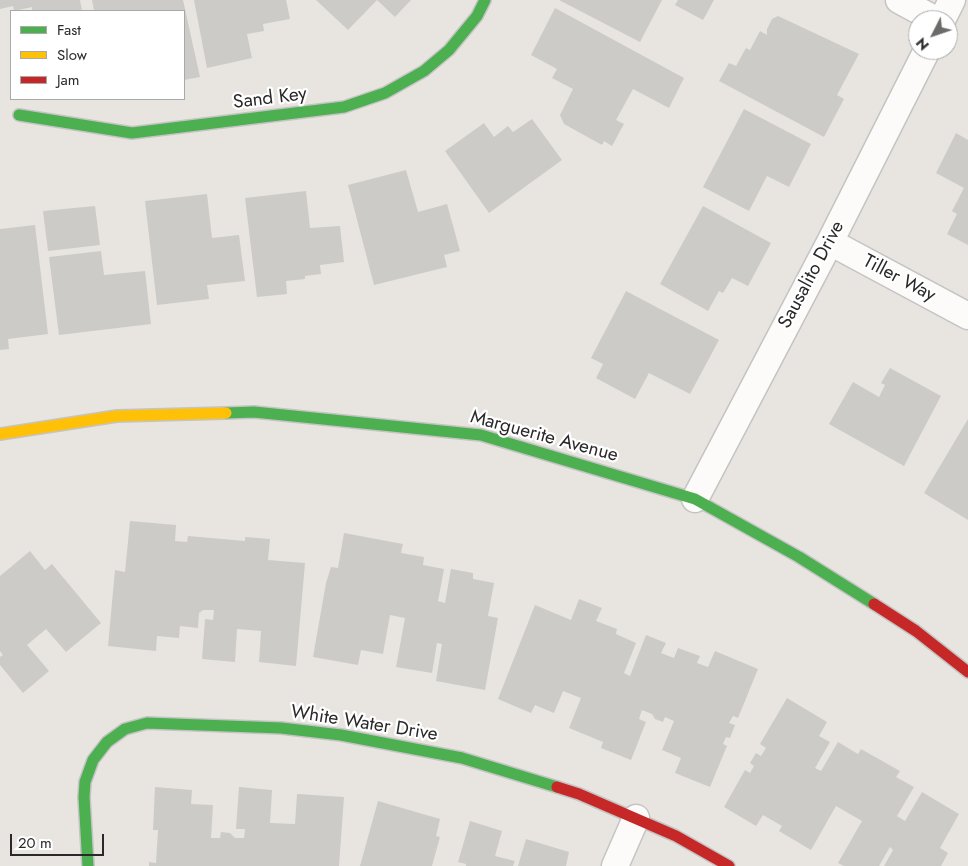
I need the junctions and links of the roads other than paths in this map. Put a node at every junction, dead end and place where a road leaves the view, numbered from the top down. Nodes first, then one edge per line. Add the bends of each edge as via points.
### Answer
1 (485, 0) edge
2 (899, 0) edge
3 (918, 10) edge
4 (922, 60) edge
5 (19, 115) dead end
6 (830, 242) junction
7 (968, 316) edge
8 (0, 434) edge
9 (695, 499) junction
10 (968, 672) edge
11 (636, 818) junction
12 (88, 866) edge
13 (615, 866) edge
14 (729, 866) edge

1 - 5 street, Sand Key via 477,16 449,50 424,71 385,93 344,107 132,133
2 - 3 street
4 - 6 street, Sausalito Drive
6 - 7 street, Tiller Way
6 - 9 street, Sausalito Drive
8 - 9 street, Marguerite Avenue via 117,416 254,412 405,426 481,435
9 - 10 street, Marguerite Avenue via 798,556 916,632
11 - 12 street, White Water Drive via 579,794 520,775 402,745 281,728 147,723 125,729 107,742 93,760 85,782 84,797
11 - 13 street
11 - 14 street, White Water Drive

